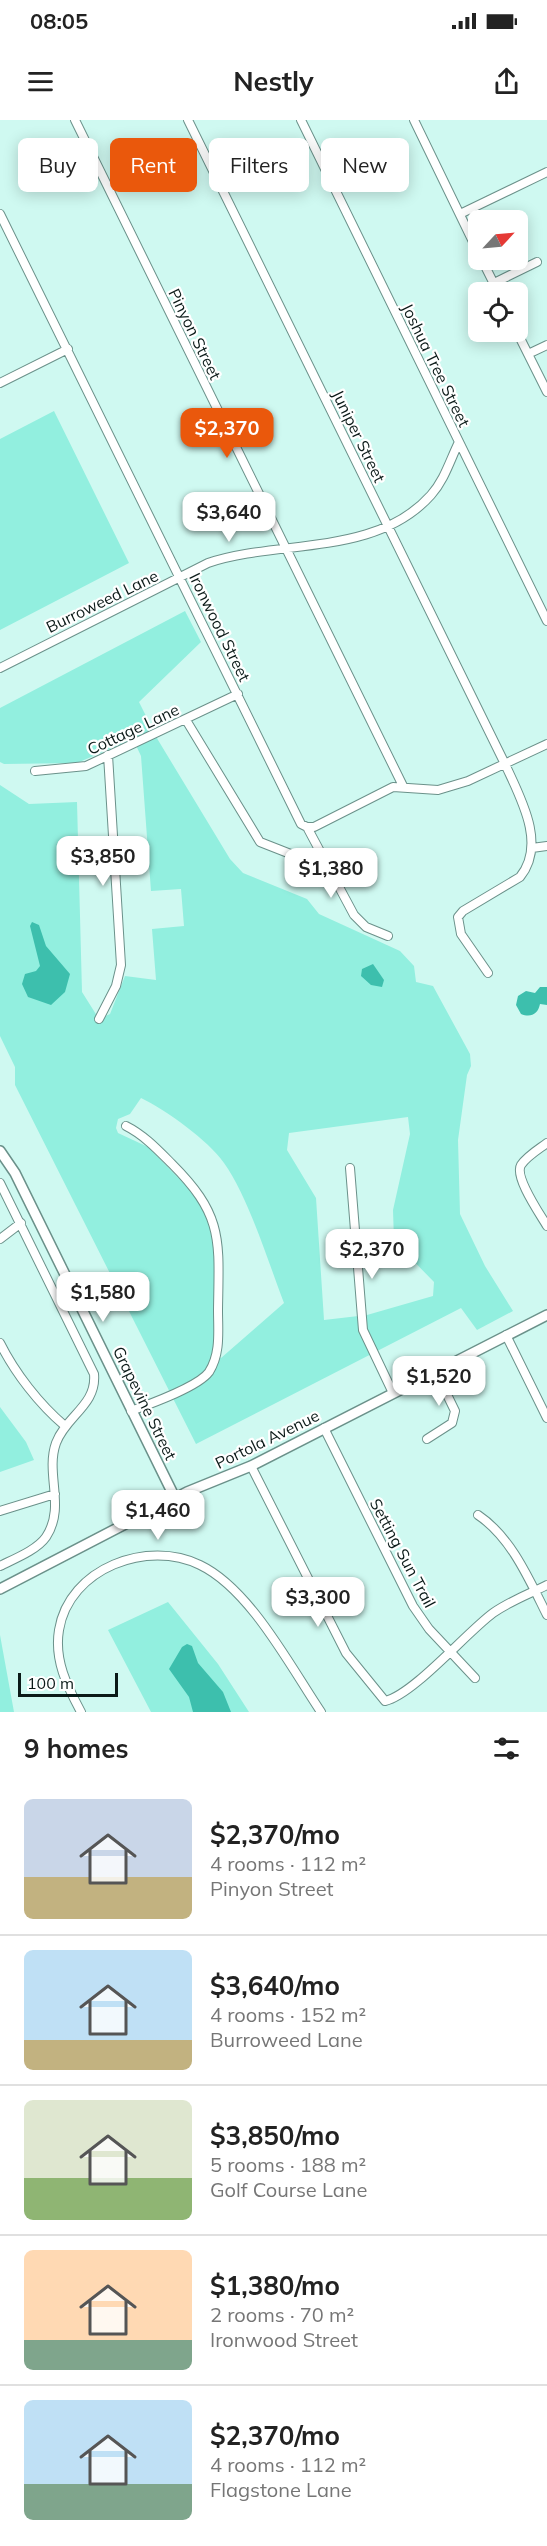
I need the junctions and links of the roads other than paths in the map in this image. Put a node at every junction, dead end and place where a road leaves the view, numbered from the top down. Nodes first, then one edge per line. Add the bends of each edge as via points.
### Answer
1 (75, 120) edge
2 (188, 120) edge
3 (300, 120) edge
4 (414, 120) edge
5 (547, 172) edge
6 (0, 214) edge
7 (460, 214) junction
8 (468, 231) edge
9 (537, 262) dead end
10 (496, 282) edge
11 (522, 342) edge
12 (547, 345) edge
13 (68, 349) junction
14 (528, 354) junction
15 (0, 383) edge
16 (547, 392) edge
17 (459, 442) junction
18 (388, 524) junction
19 (286, 549) junction
20 (180, 577) junction
21 (547, 621) edge
22 (0, 668) edge
23 (238, 694) junction
24 (186, 720) junction
25 (547, 744) edge
26 (108, 755) junction
27 (505, 764) junction
28 (35, 771) dead end
29 (403, 786) junction
30 (307, 827) junction
31 (547, 846) edge
32 (532, 848) junction
33 (325, 861) junction
34 (388, 936) dead end
35 (488, 973) dead end
36 (99, 1019) dead end
37 (126, 1125) dead end
38 (547, 1143) edge
39 (0, 1151) edge
40 (350, 1168) dead end
41 (0, 1183) edge
42 (21, 1223) junction
43 (547, 1226) edge
44 (0, 1239) edge
45 (547, 1315) edge
46 (506, 1335) junction
47 (0, 1343) edge
48 (436, 1372) junction
49 (393, 1393) junction
50 (131, 1412) junction
51 (547, 1418) edge
52 (65, 1426) junction
53 (324, 1428) junction
54 (427, 1439) dead end
55 (251, 1466) junction
56 (55, 1494) junction
57 (175, 1498) junction
58 (0, 1511) edge
59 (478, 1515) dead end
60 (0, 1566) edge
61 (547, 1585) edge
62 (0, 1589) edge
63 (535, 1591) junction
64 (547, 1614) edge
65 (452, 1650) junction
66 (475, 1678) dead end
67 (81, 1712) edge
68 (321, 1712) edge

1 - 19 street, Pinyon Street
2 - 18 street, Juniper Street
3 - 17 street, Joshua Tree Street
4 - 7 street
5 - 7 street
6 - 13 street, Ironwood Street
7 - 8 street
9 - 10 street
11 - 14 street
12 - 14 street
13 - 15 street
13 - 20 street, Ironwood Street
14 - 16 street
17 - 18 street, Burroweed Lane via 432,494
17 - 21 street, Joshua Tree Street
18 - 19 street, Burroweed Lane via 344,541
18 - 27 street, Juniper Street
19 - 20 street, Burroweed Lane via 229,556
19 - 29 street, Pinyon Street
20 - 22 street, Burroweed Lane
20 - 23 street, Ironwood Street
23 - 24 street, Cottage Lane
23 - 30 street, Ironwood Street via 301,824
24 - 26 street, Cottage Lane
24 - 33 street via 260,842 316,864
25 - 27 street
26 - 28 street, Cottage Lane via 78,769
26 - 36 street via 121,965 116,986
27 - 29 street via 438,790
27 - 32 street, Juniper Street via 528,819
29 - 30 street via 393,787
30 - 33 street, Ironwood Street
31 - 32 street
32 - 35 street via 520,877 458,917 460,934
33 - 34 street, Ironwood Street via 354,915 366,927
37 - 50 street via 161,1153 203,1198 215,1226 219,1250 218,1354 208,1374
38 - 43 street via 520,1170
39 - 50 street, Grapevine Street via 8,1160
40 - 49 street via 363,1330
41 - 42 street
42 - 44 street
42 - 52 street via 94,1374 95,1386 87,1403
45 - 46 street, Portola Avenue
46 - 48 street, Portola Avenue
46 - 51 street
47 - 52 street via 50,1414
48 - 49 street, Portola Avenue
48 - 54 street via 455,1411 452,1423
49 - 53 street, Portola Avenue
50 - 57 street, Grapevine Street
52 - 56 street via 52,1458
53 - 55 street, Portola Avenue
53 - 65 street, Setting Sun Trail via 413,1606 429,1629
55 - 57 street, Portola Avenue
55 - 65 street via 341,1643 385,1701 393,1699
56 - 58 street
56 - 60 street via 57,1508 46,1538
57 - 62 street, Portola Avenue
59 - 63 street via 495,1527
61 - 63 street
63 - 64 street
63 - 65 street via 492,1614
65 - 66 street, Setting Sun Trail
67 - 68 street via 59,1664 58,1632 66,1607 87,1582 107,1569 127,1559 157,1554 194,1562 233,1588 249,1605

